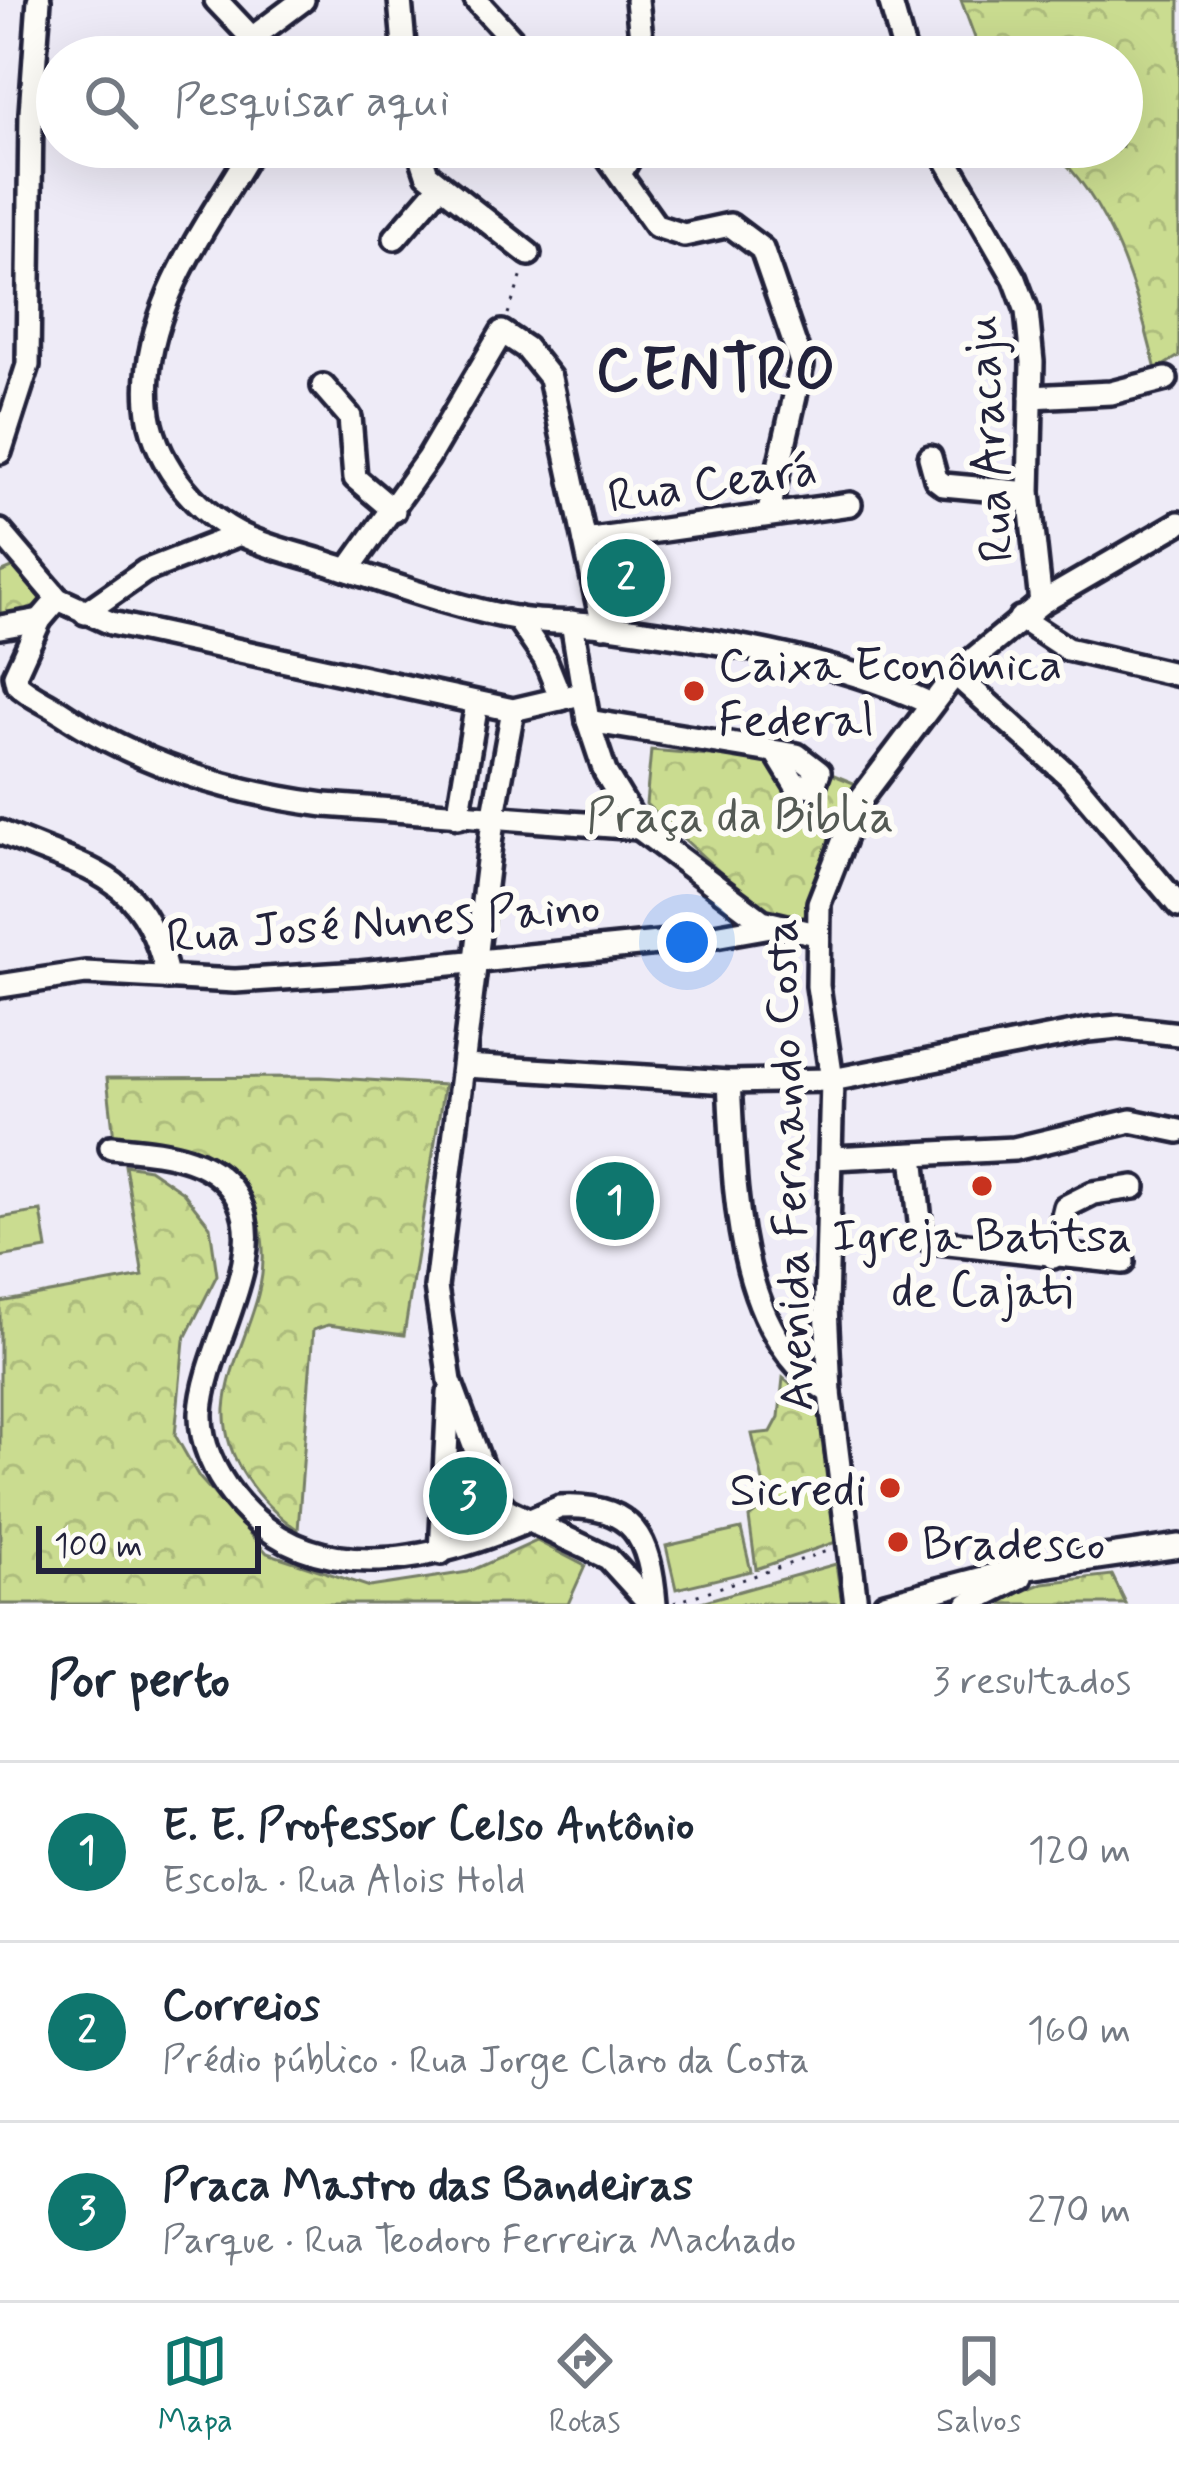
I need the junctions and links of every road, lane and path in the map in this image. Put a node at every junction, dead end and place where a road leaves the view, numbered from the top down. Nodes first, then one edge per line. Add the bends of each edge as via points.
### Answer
1 (39, 0) edge
2 (216, 0) edge
3 (303, 0) edge
4 (400, 0) edge
5 (476, 0) edge
6 (637, 0) edge
7 (890, 0) edge
8 (36, 36) edge
9 (246, 36) edge
10 (268, 36) edge
11 (403, 36) edge
12 (509, 36) edge
13 (641, 36) edge
14 (900, 36) edge
15 (36, 42) edge
16 (241, 168) edge
17 (425, 168) edge
18 (615, 168) edge
19 (624, 168) edge
20 (951, 168) edge
21 (620, 174) junction
22 (440, 186) junction
23 (395, 238) dead end
24 (529, 254) joint
25 (502, 332) junction
26 (1166, 379) dead end
27 (323, 386) dead end
28 (1031, 397) junction
29 (0, 452) edge
30 (930, 458) dead end
31 (1029, 493) junction
32 (850, 504) dead end
33 (394, 511) junction
34 (770, 511) junction
35 (1179, 523) edge
36 (0, 531) edge
37 (240, 534) junction
38 (585, 542) junction
39 (348, 570) junction
40 (58, 599) junction
41 (1041, 603) junction
42 (85, 613) junction
43 (517, 618) junction
44 (1020, 618) junction
45 (40, 620) junction
46 (572, 622) junction
47 (603, 626) junction
48 (0, 627) edge
49 (955, 674) junction
50 (1179, 675) edge
51 (571, 696) junction
52 (477, 703) junction
53 (929, 704) junction
54 (513, 710) junction
55 (589, 722) junction
56 (776, 753) dead end
57 (458, 818) junction
58 (493, 820) junction
59 (639, 828) junction
60 (0, 832) edge
61 (1179, 906) edge
62 (771, 926) junction
63 (816, 934) junction
64 (475, 963) junction
65 (168, 979) junction
66 (2, 985) edge
67 (1179, 1034) edge
68 (465, 1066) junction
69 (832, 1080) junction
70 (729, 1082) junction
71 (1179, 1131) edge
72 (111, 1148) dead end
73 (913, 1155) junction
74 (833, 1158) junction
75 (1134, 1186) dead end
76 (1053, 1257) junction
77 (1123, 1262) dead end
78 (450, 1381) junction
79 (830, 1393) junction
80 (529, 1521) junction
81 (848, 1543) junction
82 (1179, 1546) edge
83 (441, 1553) junction
84 (1048, 1565) junction
85 (653, 1604) edge
86 (672, 1604) edge
87 (856, 1604) edge
88 (885, 1604) edge
89 (968, 1604) edge

1 - 8 street
2 - 9 street
3 - 10 street
4 - 11 street
5 - 12 street
6 - 13 street
7 - 14 street
15 - 29 street via 28,364
16 - 37 street via 171,291 148,374 148,409 171,472
17 - 22 street
18 - 21 street
19 - 21 street
20 - 28 street, Rua Aracaju via 1022,297
21 - 34 street via 656,226 684,235 730,225 762,249 802,365
22 - 23 street
22 - 24 street
24 - 25 path
25 - 33 street
25 - 38 street via 550,378
26 - 28 street via 1111,393
27 - 33 street via 350,417 355,478
28 - 31 street, Rua Aracaju
30 - 31 street via 944,485
31 - 41 street, Rua Aracaju
32 - 34 street, Rua Ceará
33 - 39 street
34 - 38 street, Rua Ceará
35 - 41 street, Avenida Fernando Costa
36 - 40 street
37 - 39 street
37 - 42 street via 145,571
38 - 47 street
39 - 43 street
40 - 42 street
40 - 45 street
41 - 44 street, Avenida Fernando Costa
42 - 52 street
43 - 46 street
43 - 51 street
44 - 49 street, Avenida Fernando Costa
44 - 50 street via 1067,649
45 - 48 street
45 - 57 street via 17,684 121,750 274,798
46 - 47 street
46 - 51 street
47 - 53 street via 839,668
49 - 53 street, Avenida Fernando Costa
49 - 61 street via 1070,777
51 - 54 street
51 - 55 street
52 - 54 street
52 - 57 street
53 - 63 street, Avenida Fernando Costa via 845,826
54 - 58 street
55 - 56 street
55 - 59 street via 605,772
57 - 58 street
58 - 59 street
58 - 64 street
59 - 62 street
60 - 65 street via 132,896 150,918
62 - 63 street
62 - 64 street, Rua José Nunes Paino
63 - 69 street, Avenida Fernando Costa
64 - 65 street, Rua José Nunes Paino
64 - 68 street
65 - 66 street, Rua José Nunes Paino via 85,974
67 - 69 street via 1088,1030
68 - 70 street
68 - 78 street via 436,1287
69 - 70 street
69 - 74 street, Avenida Fernando Costa
70 - 79 street via 753,1276 782,1352
71 - 73 street via 1131,1120 1015,1149
72 - 83 street via 194,1160 239,1202 243,1265 201,1418 221,1481 244,1510 295,1544 340,1558 411,1561
73 - 74 street
73 - 76 street via 921,1232 930,1241
74 - 79 street, Avenida Fernando Costa
75 - 76 street via 1065,1207
76 - 77 street
78 - 80 street via 492,1494
78 - 83 street
79 - 81 street, Avenida Fernando Costa
80 - 83 street
80 - 85 street via 608,1558
80 - 85 street via 580,1505 618,1516 649,1554
81 - 86 path
81 - 87 street, Avenida Fernando Costa
82 - 84 street
84 - 88 street
84 - 89 street

